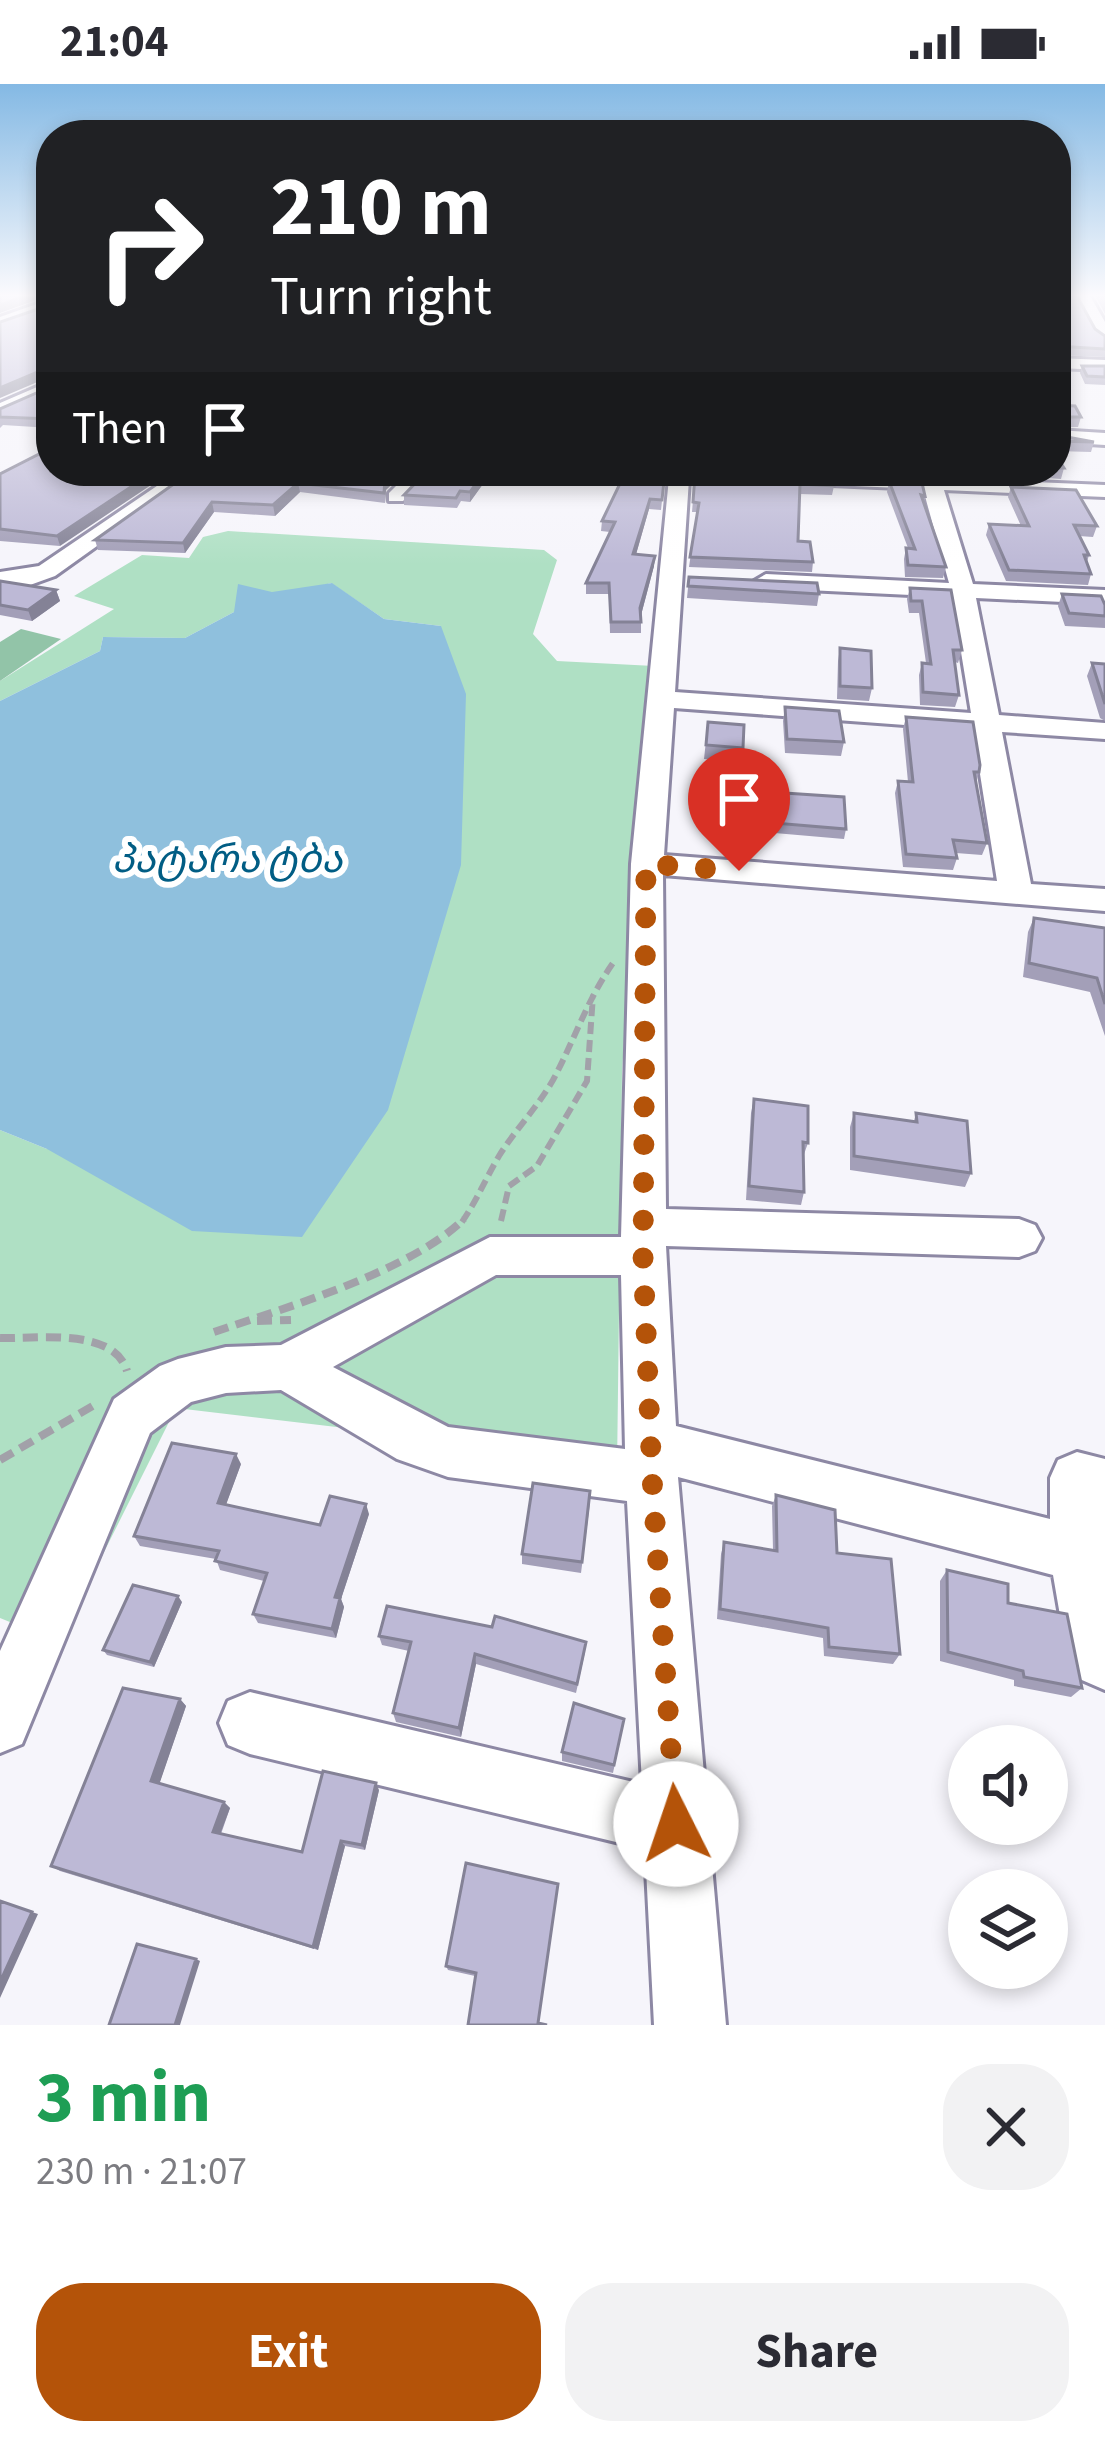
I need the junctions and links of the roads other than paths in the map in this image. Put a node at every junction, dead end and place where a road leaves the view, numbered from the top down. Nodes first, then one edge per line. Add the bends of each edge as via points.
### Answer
1 (36, 393) edge
2 (0, 411) edge
3 (33, 415) edge
4 (1071, 437) edge
5 (1105, 439) edge
6 (170, 486) edge
7 (406, 486) edge
8 (680, 486) edge
9 (932, 486) edge
10 (1042, 486) edge
11 (1105, 491) edge
12 (396, 496) dead end
13 (0, 579) edge
14 (738, 580) edge
15 (963, 590) junction
16 (1105, 597) edge
17 (664, 699) junction
18 (987, 722) junction
19 (1105, 731) edge
20 (646, 864) junction
21 (1016, 894) junction
22 (1105, 900) edge
23 (1019, 1238) dead end
24 (643, 1242) junction
25 (290, 1344) junction
26 (652, 1462) junction
27 (1105, 1485) edge
28 (1077, 1554) junction
29 (1105, 1660) edge
30 (0, 1723) edge
31 (250, 1723) dead end
32 (676, 1824) junction
33 (690, 2025) edge

1 - 2 street
2 - 3 street
4 - 5 street
6 - 13 street via 47,572
7 - 12 street
8 - 17 street via 682,578
9 - 15 street
10 - 11 street
14 - 15 street
15 - 16 street
15 - 18 street
17 - 18 street
17 - 20 street
18 - 19 street
18 - 21 street
20 - 21 street
20 - 24 street
21 - 22 street
23 - 24 street
24 - 25 street via 490,1256
24 - 26 street
25 - 26 street via 415,1441 448,1452
25 - 30 street via 131,1400
26 - 28 street
26 - 32 street
27 - 28 street via 1077,1478
28 - 29 street via 1096,1656
31 - 32 street
32 - 33 street

